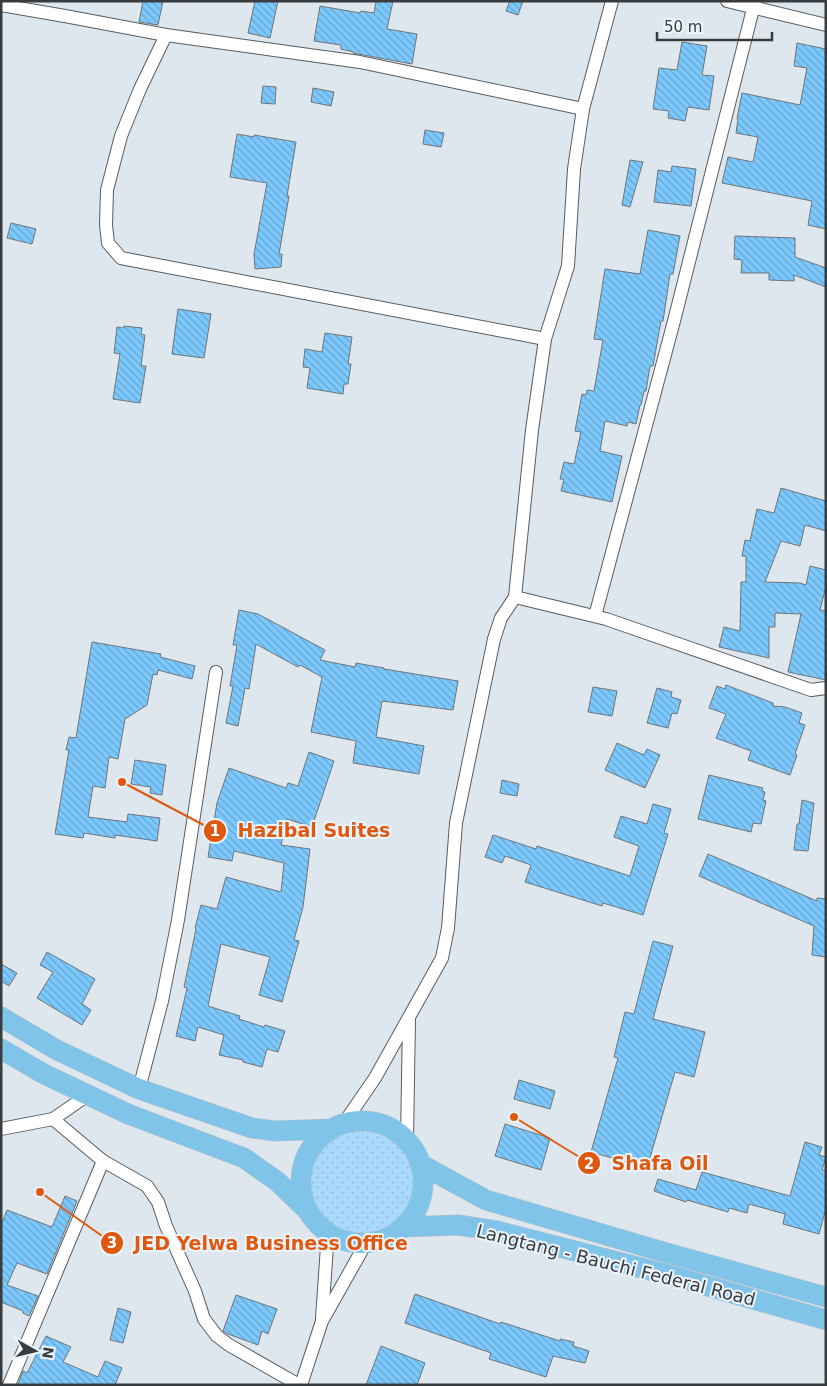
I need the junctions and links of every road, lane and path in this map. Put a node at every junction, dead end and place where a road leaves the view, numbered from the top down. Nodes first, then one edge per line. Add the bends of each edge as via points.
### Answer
1 (612, 1) edge
2 (726, 1) edge
3 (1, 5) edge
4 (754, 5) edge
5 (826, 25) edge
6 (166, 35) junction
7 (583, 109) junction
8 (545, 339) junction
9 (515, 597) junction
10 (595, 616) junction
11 (216, 672) dead end
12 (826, 688) edge
13 (1, 1017) edge
14 (409, 1017) junction
15 (1, 1049) edge
16 (139, 1089) junction
17 (88, 1095) junction
18 (53, 1119) junction
19 (338, 1126) junction
20 (1, 1129) edge
21 (407, 1140) junction
22 (103, 1161) junction
23 (420, 1164) junction
24 (309, 1212) junction
25 (403, 1227) junction
26 (328, 1232) junction
27 (366, 1243) junction
28 (826, 1297) edge
29 (826, 1320) edge
30 (322, 1321) junction
31 (9, 1385) edge
32 (300, 1385) edge

1 - 7 street
2 - 4 street
3 - 6 street
4 - 5 street
4 - 10 street
6 - 7 street via 360,62
6 - 8 street via 121,136 107,190 108,243 120,258
7 - 8 street via 574,169 568,266
8 - 9 street
9 - 10 street
9 - 14 street via 501,618 494,639 456,823 448,928 442,958
10 - 12 street via 811,690
11 - 16 street via 178,920 162,1001
13 - 16 main road via 57,1050
14 - 19 street via 375,1078
14 - 21 street
15 - 17 main road
16 - 19 main road via 252,1128 275,1131
17 - 18 street
17 - 24 main road via 128,1114 244,1158 278,1182
18 - 20 street
18 - 22 street
19 - 21 main road via 358,1120 371,1121 396,1131
19 - 24 main road via 321,1137 305,1159 301,1186
21 - 23 main road
22 - 31 street
22 - 32 street via 147,1186 158,1202 204,1319 217,1336
23 - 25 main road via 423,1177 419,1204
23 - 28 main road, Langtang - Bauchi Federal Road via 486,1200
24 - 26 main road
25 - 27 main road via 392,1235
25 - 29 main road, Langtang - Bauchi Federal Road via 458,1226 497,1231
26 - 27 main road via 340,1239
26 - 30 street
27 - 30 street
30 - 32 street

